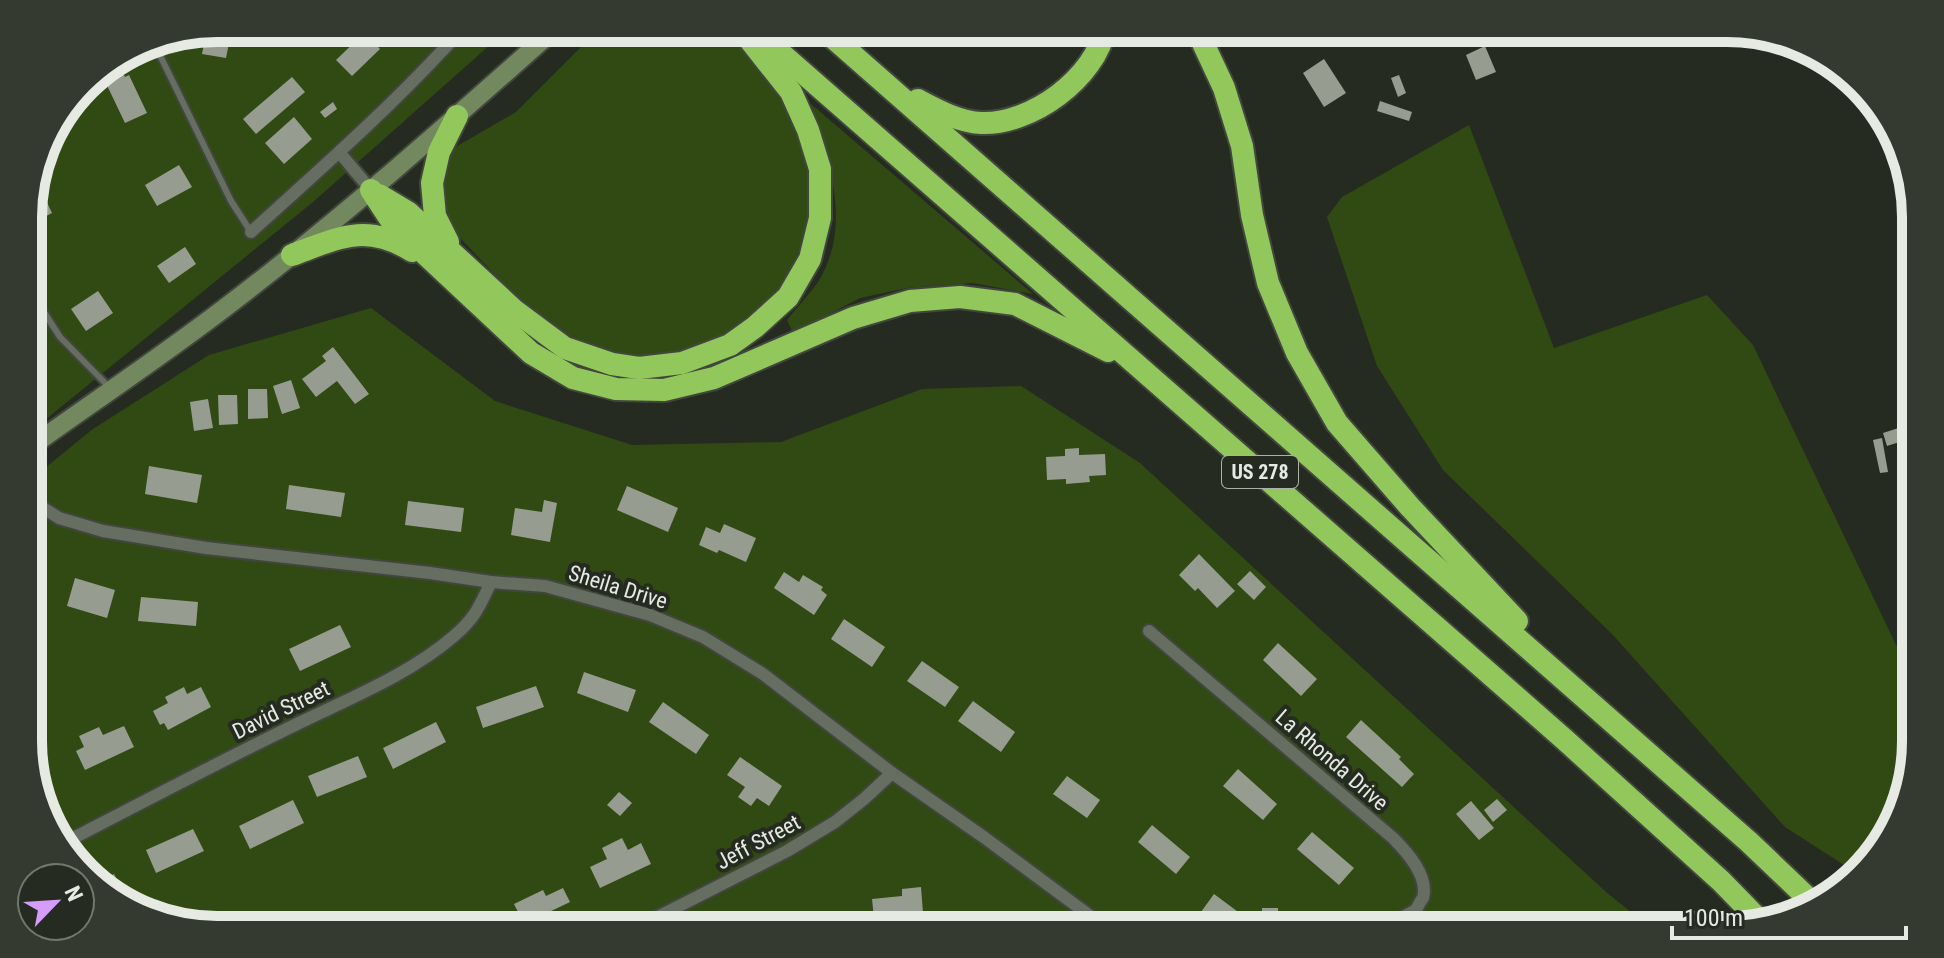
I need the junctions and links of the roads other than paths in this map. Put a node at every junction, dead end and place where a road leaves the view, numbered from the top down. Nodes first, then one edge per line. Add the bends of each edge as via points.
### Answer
1 (450, 42) edge
2 (540, 42) edge
3 (752, 42) edge
4 (768, 42) edge
5 (838, 42) edge
6 (1099, 42) edge
7 (1203, 42) edge
8 (158, 52) edge
9 (884, 82) junction
10 (457, 116) junction
11 (339, 152) junction
12 (371, 190) junction
13 (251, 232) joint
14 (292, 255) junction
15 (447, 262) junction
16 (42, 309) edge
17 (1141, 368) junction
18 (112, 389) junction
19 (42, 439) edge
20 (42, 507) edge
21 (491, 582) junction
22 (1149, 631) dead end
23 (1602, 713) junction
24 (892, 773) junction
25 (72, 839) edge
26 (1807, 897) edge
27 (1753, 914) edge
28 (659, 916) edge
29 (1090, 916) edge
30 (1405, 916) edge

1 - 11 street
2 - 10 main road
3 - 15 highway via 791,92 820,169 820,218 810,259 788,297 755,327 730,345 682,363 639,368 612,364 565,348
4 - 17 highway, US 278
5 - 9 highway, US 278
6 - 9 highway via 1092,61 1069,87 1014,118 981,123 946,115
7 - 23 highway via 1242,146 1268,283 1297,353 1337,423
8 - 13 lane
9 - 23 highway, US 278
10 - 12 main road
10 - 15 highway via 439,152 432,183
11 - 12 street
11 - 13 street
12 - 14 main road
12 - 15 highway via 394,225
14 - 15 highway via 344,236 376,234
14 - 18 main road
15 - 17 highway via 531,353 573,378 616,389 664,390 714,378 853,318 910,301 960,297 1015,304
16 - 18 lane via 60,337
17 - 27 highway, US 278 via 1564,739
18 - 19 main road
20 - 21 street, Sheila Drive via 103,531
21 - 24 street, Sheila Drive via 545,586 650,615 703,637 763,674
21 - 25 street, David Street via 475,615 430,655
22 - 30 street, La Rhonda Drive via 1393,838 1422,880 1424,896
23 - 26 highway, US 278
24 - 28 street, Jeff Street via 835,822
24 - 29 street, Sheila Drive

